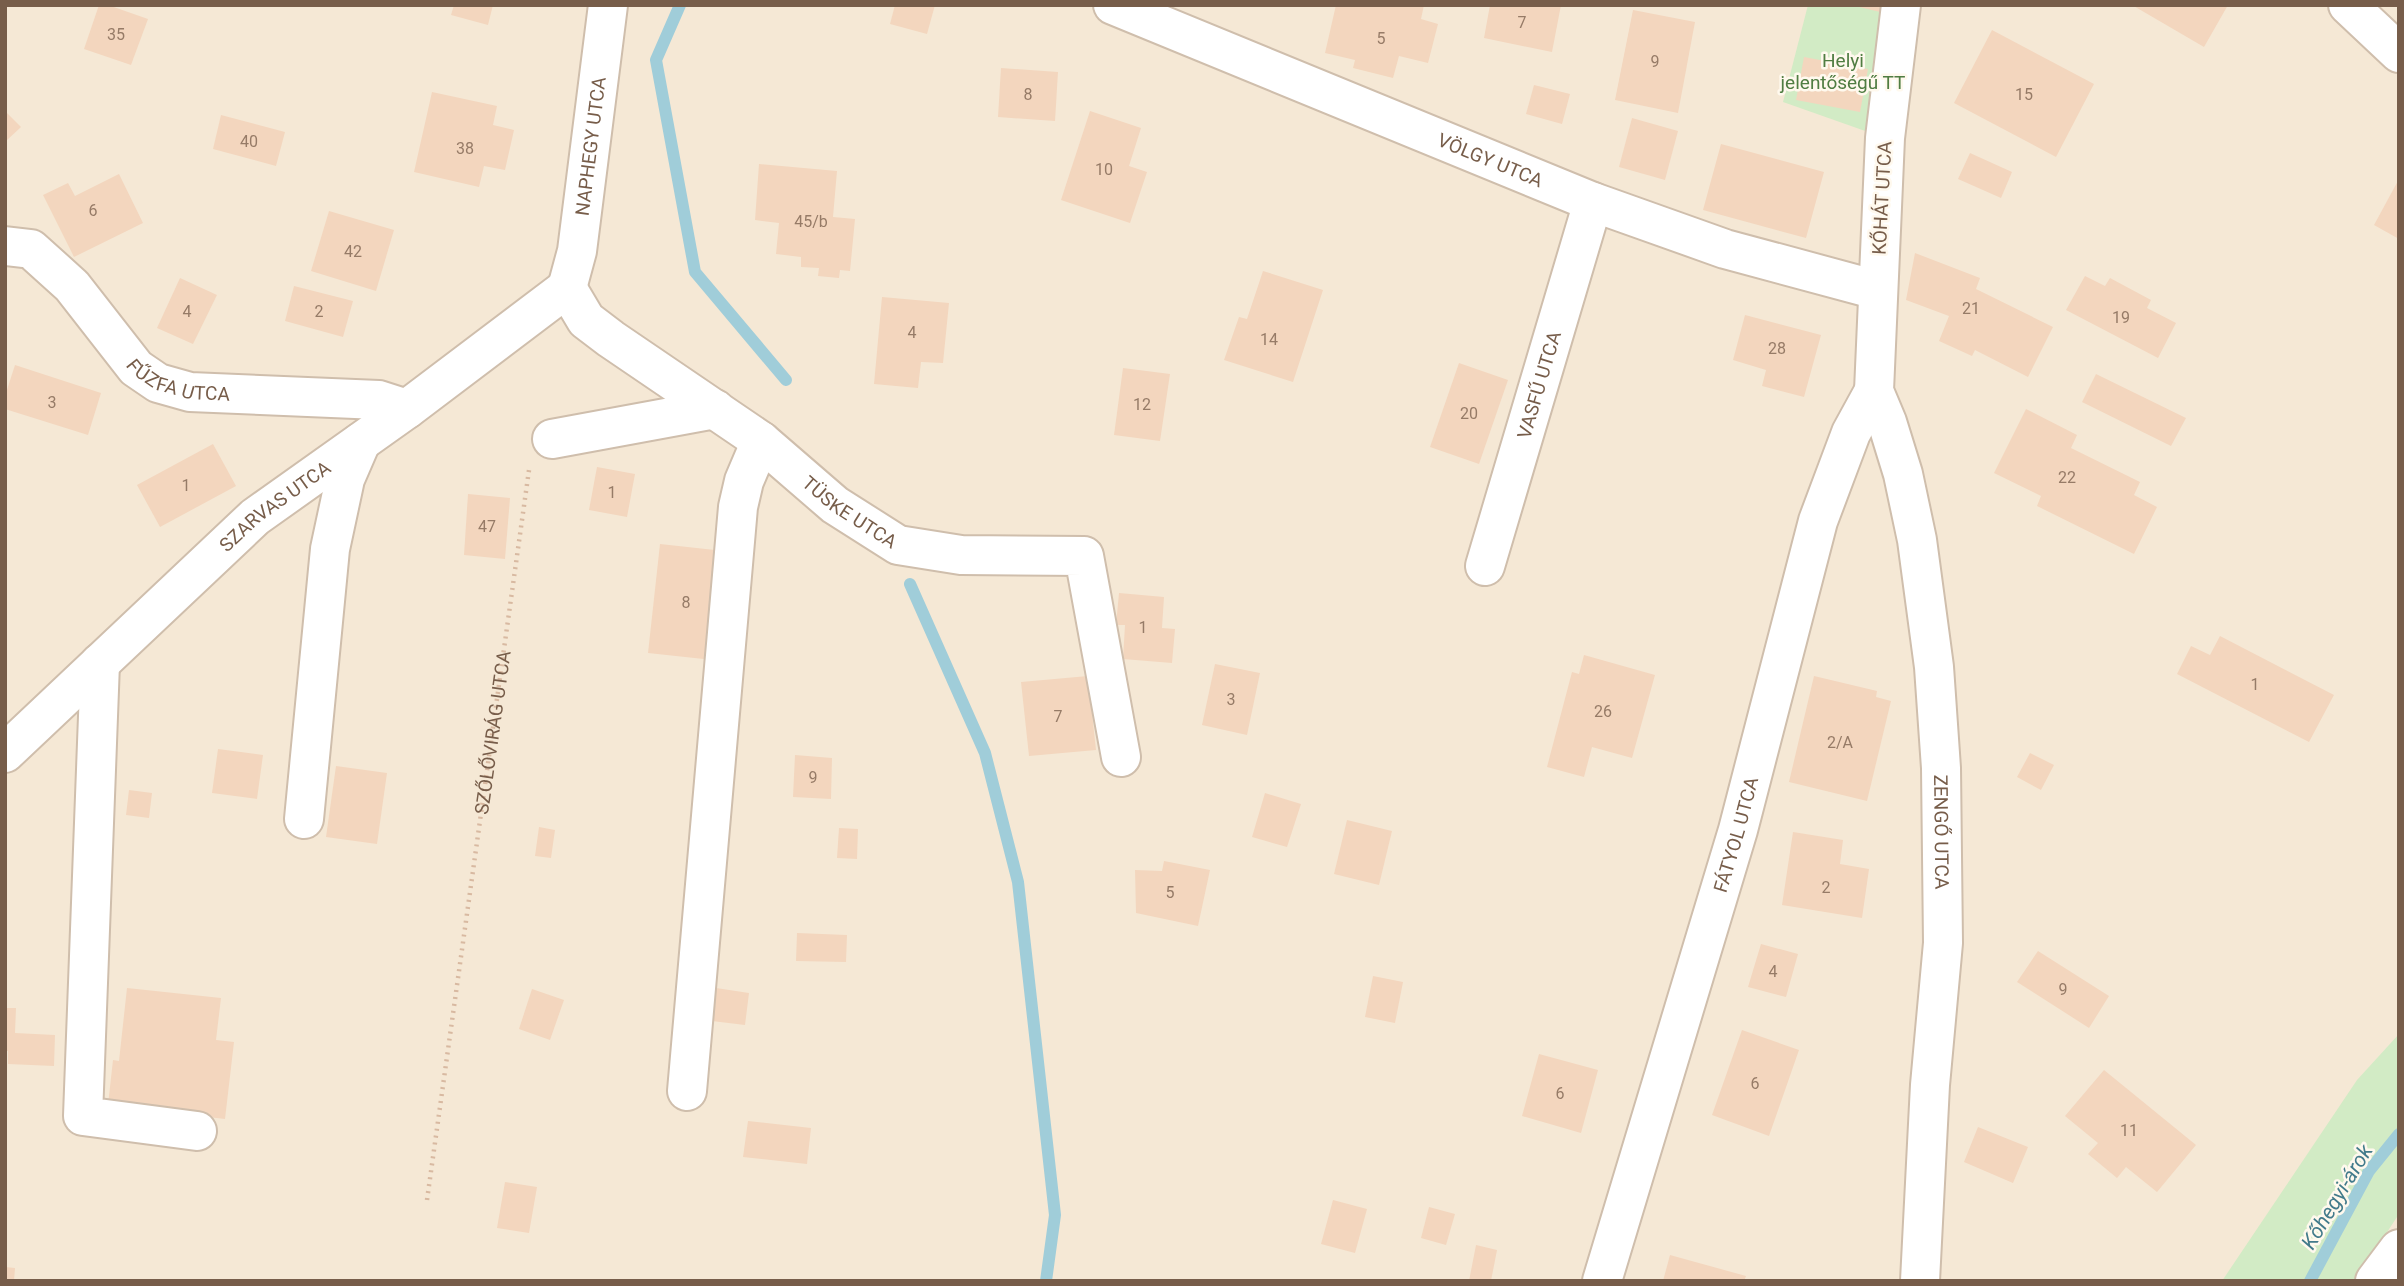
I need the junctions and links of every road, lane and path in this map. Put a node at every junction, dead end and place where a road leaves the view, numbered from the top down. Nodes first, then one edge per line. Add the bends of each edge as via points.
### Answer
1 (608, 5) edge
2 (1113, 5) edge
3 (1900, 5) edge
4 (2348, 5) edge
5 (2399, 53) edge
6 (1593, 202) junction
7 (5, 246) edge
8 (567, 288) junction
9 (1877, 290) junction
10 (1874, 391) junction
11 (407, 409) junction
12 (715, 409) junction
13 (552, 439) joint
14 (761, 441) junction
15 (361, 442) junction
16 (1485, 566) dead end
17 (100, 663) junction
18 (5, 753) edge
19 (1121, 757) dead end
20 (304, 819) dead end
21 (687, 1091) dead end
22 (197, 1131) dead end
23 (427, 1200) dead end
24 (2399, 1249) edge
25 (1602, 1281) edge
26 (1920, 1281) edge
27 (2375, 1281) edge

1 - 8 street, NAPHEGY UTCA via 577,251
2 - 6 street, VÖLGY UTCA
3 - 9 street, KŐHÁT UTCA via 1885,138
4 - 5 street
6 - 9 street, VÖLGY UTCA via 1725,249
6 - 16 street, VASFŰ UTCA
7 - 11 street, FŰZFA UTCA via 31,249 72,286 136,368 158,383 190,392 379,400
8 - 11 street, SZARVAS UTCA
8 - 12 street, TÜSKE UTCA via 586,320
9 - 10 street, KŐHÁT UTCA
10 - 25 street, FÁTYOL UTCA via 1851,433 1818,522 1738,830
10 - 26 street, ZENGŐ UTCA via 1903,474 1917,540 1934,667 1941,768 1943,943
11 - 15 street, SZARVAS UTCA
12 - 13 street
12 - 14 street, TÜSKE UTCA
13 - 23 path, SZŐLŐVIRÁG UTCA via 531,457
14 - 19 street, TÜSKE UTCA via 835,505 898,545 961,555 1084,556
14 - 21 street via 738,507
15 - 17 street, SZARVAS UTCA via 255,517
15 - 20 street via 345,479 330,549
17 - 18 street, SZARVAS UTCA
17 - 22 street via 83,1116
24 - 27 street

